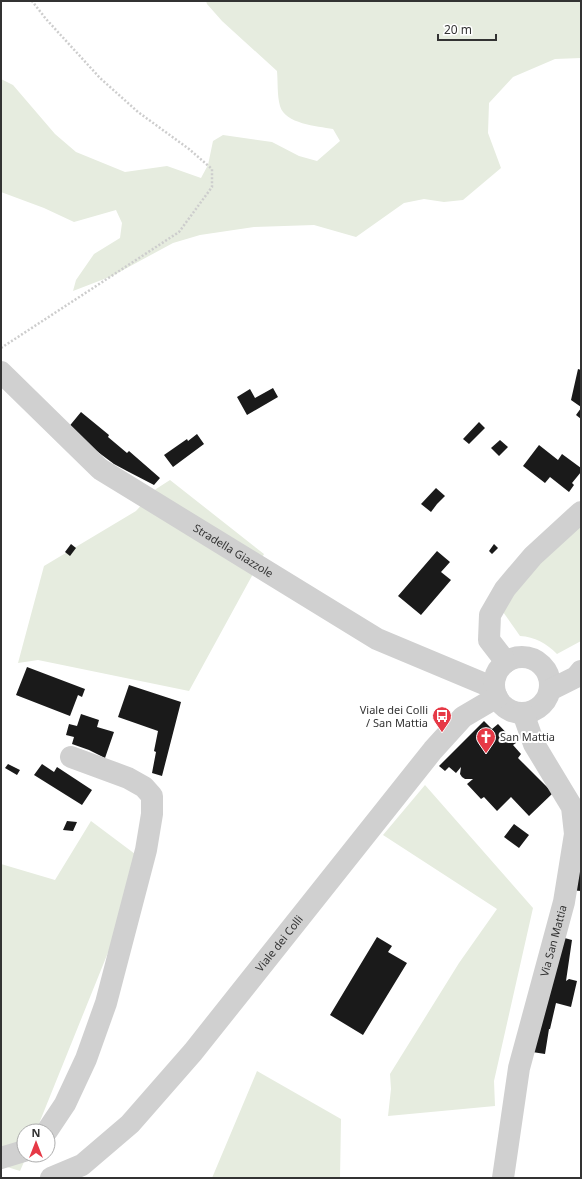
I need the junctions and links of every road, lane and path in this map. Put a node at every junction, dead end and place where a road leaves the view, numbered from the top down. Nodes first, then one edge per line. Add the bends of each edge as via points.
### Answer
1 (32, 1) edge
2 (1, 348) edge
3 (1, 372) edge
4 (581, 512) edge
5 (506, 662) junction
6 (581, 671) edge
7 (550, 690) junction
8 (496, 692) junction
9 (523, 713) junction
10 (71, 757) dead end
11 (52, 1123) edge
12 (16, 1153) edge
13 (1, 1158) edge
14 (51, 1178) edge
15 (503, 1178) edge

1 - 2 path via 100,78 138,112 212,169 212,187 179,232
3 - 8 street, Stradella Giazzole via 100,469 377,639
4 - 5 street via 533,556 506,589 490,615 489,640
5 - 7 street via 517,657 531,658 540,663 546,670
5 - 8 street via 499,669 495,679
6 - 7 street via 576,677
7 - 9 street via 540,706
8 - 9 street via 504,706
8 - 14 street, Viale dei Colli via 463,717 433,750 193,1052 130,1124 82,1165
9 - 15 street, Via San Mattia via 534,744 572,807 575,834 564,902 519,1068
10 - 11 street via 128,778 144,787 152,796 152,814 146,850 106,1003 83,1065 65,1104
12 - 13 street

